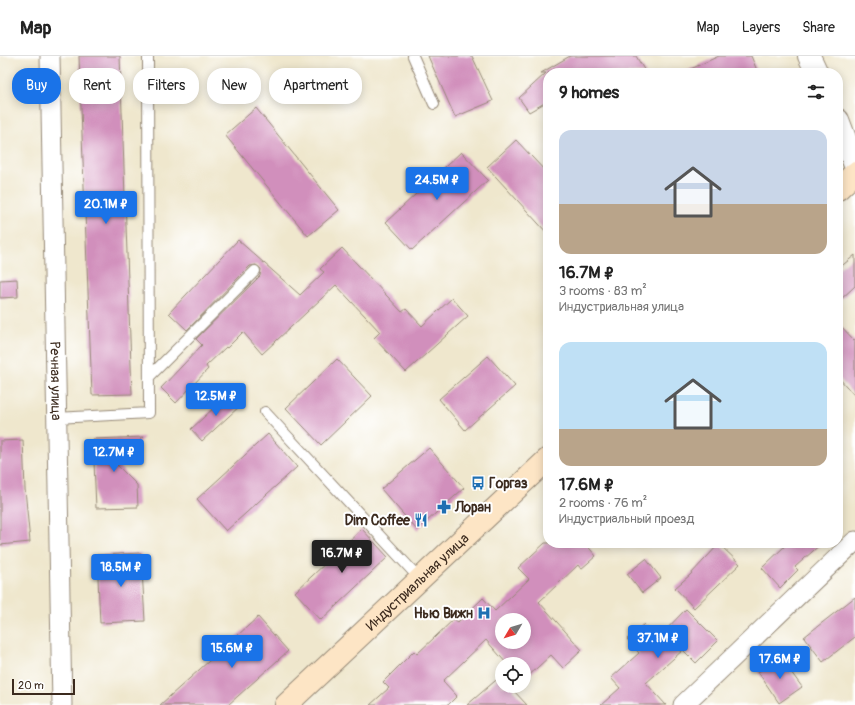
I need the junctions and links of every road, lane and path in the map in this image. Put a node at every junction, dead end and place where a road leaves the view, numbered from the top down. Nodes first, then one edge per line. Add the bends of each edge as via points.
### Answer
1 (50, 56) edge
2 (148, 56) edge
3 (413, 56) edge
4 (809, 56) edge
5 (815, 68) edge
6 (434, 104) dead end
7 (843, 133) edge
8 (855, 165) edge
9 (855, 173) edge
10 (843, 184) edge
11 (255, 270) dead end
12 (149, 377) junction
13 (265, 412) dead end
14 (56, 418) junction
15 (543, 464) edge
16 (855, 541) edge
17 (420, 579) junction
18 (294, 702) edge
19 (62, 705) edge
20 (684, 705) edge

1 - 14 street, Речная улица
2 - 12 lane
3 - 6 lane
4 - 5 street
7 - 8 street
9 - 10 main road
11 - 12 lane
12 - 14 lane via 149,413
13 - 17 lane
14 - 19 street, Речная улица
15 - 17 main road, Индустриальная улица
16 - 20 street
17 - 18 main road, Индустриальная улица

